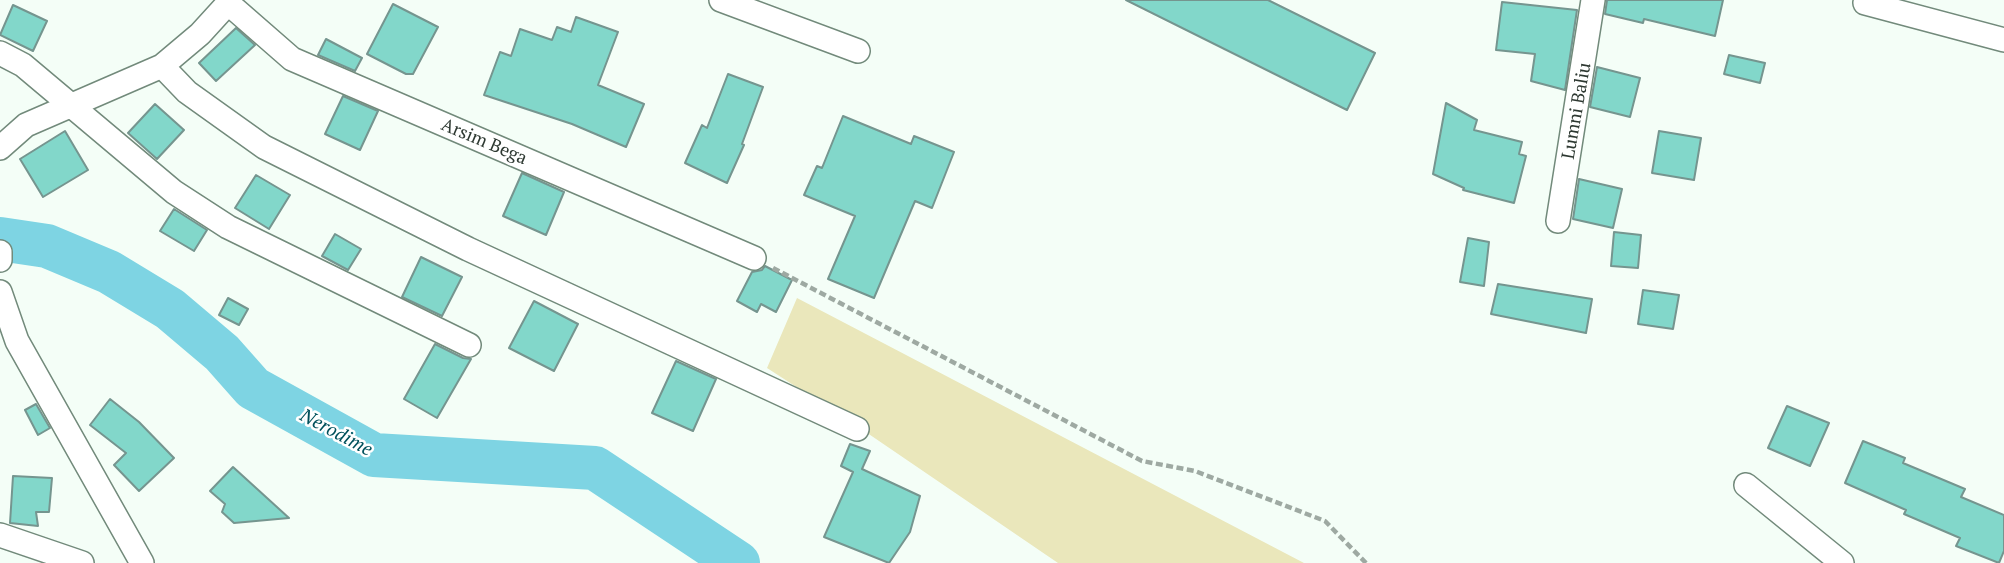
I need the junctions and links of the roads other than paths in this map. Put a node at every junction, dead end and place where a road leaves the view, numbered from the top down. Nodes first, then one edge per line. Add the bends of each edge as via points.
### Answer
1 (721, 0) edge
2 (1593, 0) edge
3 (230, 2) edge
4 (1865, 3) dead end
5 (2004, 40) edge
6 (858, 51) dead end
7 (0, 53) edge
8 (162, 66) junction
9 (69, 105) junction
10 (0, 148) edge
11 (1558, 221) dead end
12 (754, 257) road end
13 (0, 292) edge
14 (469, 345) dead end
15 (857, 429) dead end
16 (1746, 485) dead end
17 (0, 535) edge
18 (82, 563) edge
19 (142, 563) edge
20 (1842, 563) edge

1 - 6 street
2 - 11 street, Lumni Baliu
3 - 8 street, Arsim Bega
3 - 12 street, Arsim Bega via 292,59
4 - 5 street
7 - 9 street via 23,65
8 - 9 street, Arsim Bega
8 - 15 street via 187,92 264,147 468,249
9 - 10 street, Arsim Bega via 26,125
9 - 14 street via 174,192 228,227
13 - 19 street via 17,341
16 - 20 street
17 - 18 street

